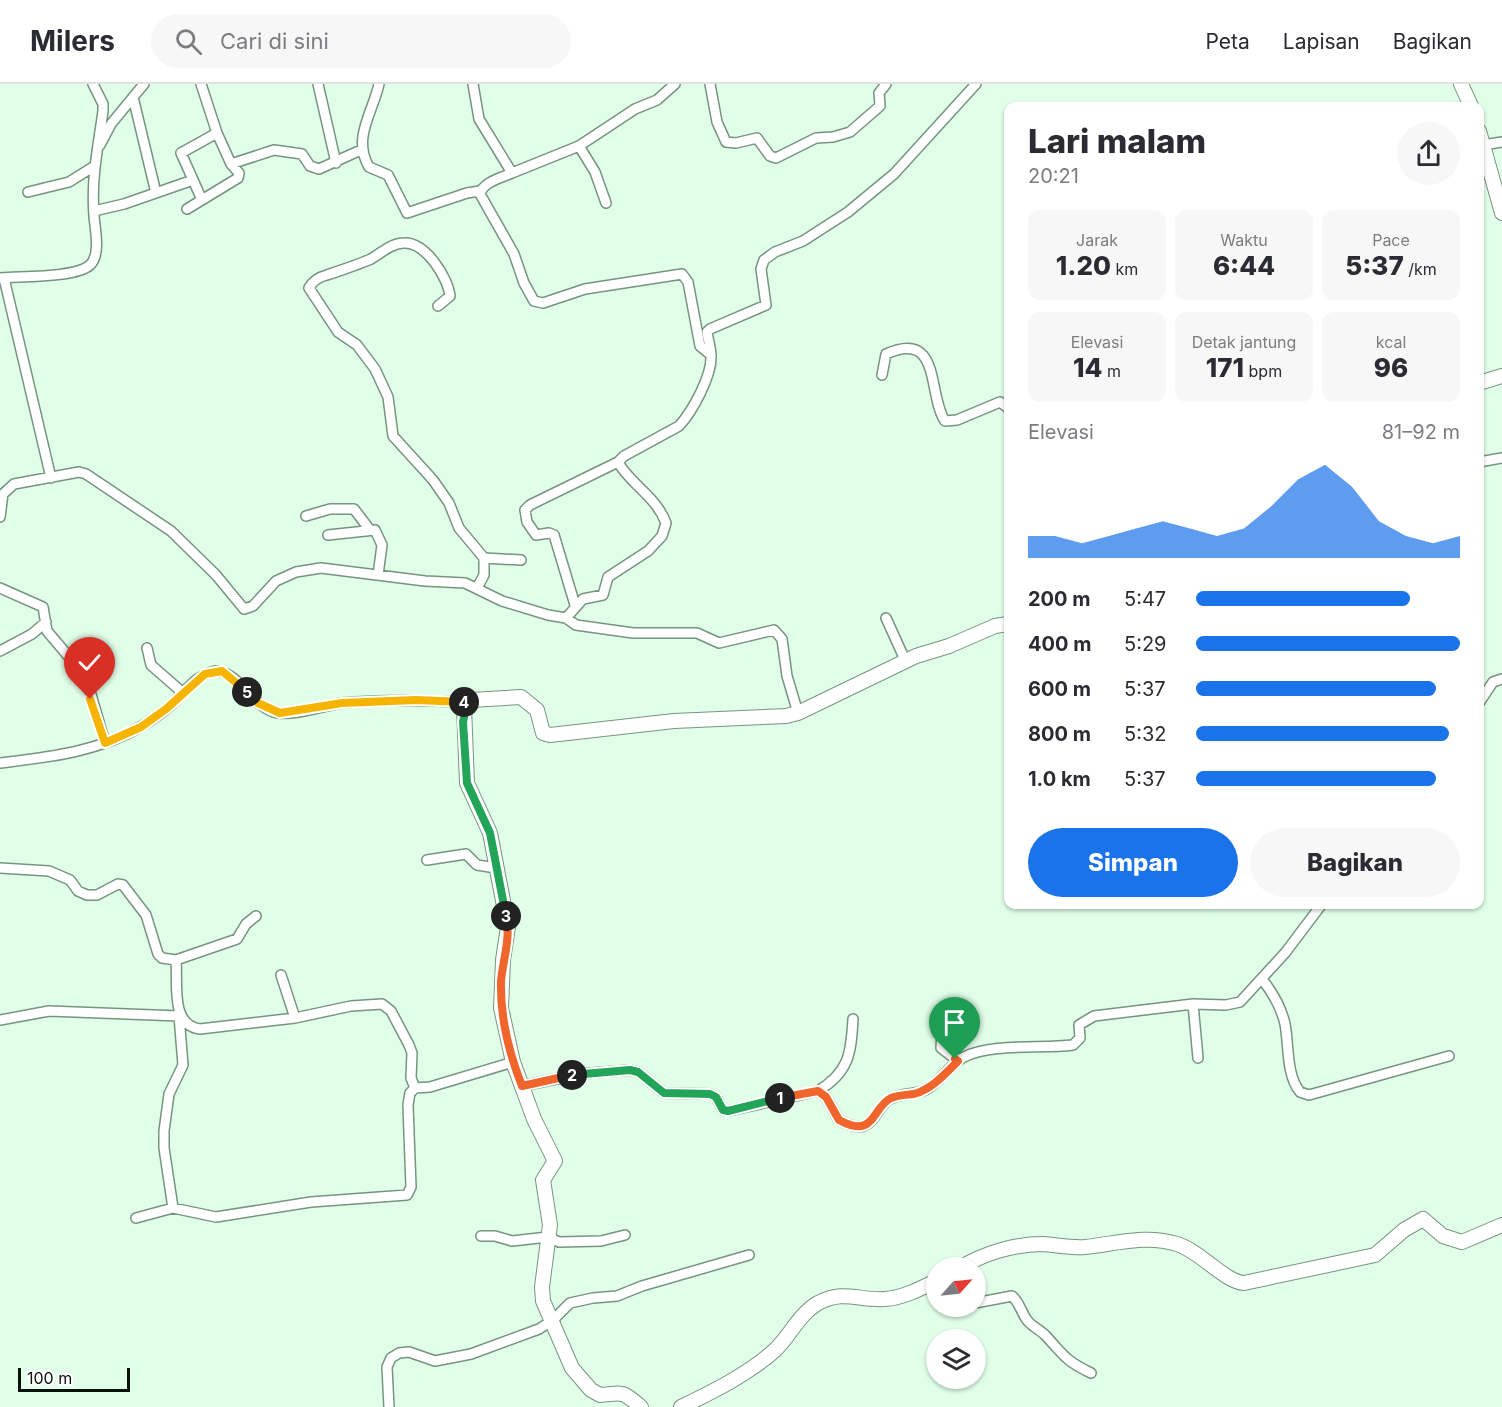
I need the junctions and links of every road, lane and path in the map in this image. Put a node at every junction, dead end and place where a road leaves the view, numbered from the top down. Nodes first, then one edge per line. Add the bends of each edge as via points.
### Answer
1 (93, 84) edge
2 (144, 84) edge
3 (201, 84) edge
4 (318, 84) edge
5 (379, 84) edge
6 (473, 84) edge
7 (675, 84) edge
8 (710, 84) edge
9 (886, 84) edge
10 (976, 84) edge
11 (1461, 84) edge
12 (133, 97) junction
13 (1469, 102) edge
14 (217, 133) junction
15 (1502, 142) edge
16 (1484, 145) edge
17 (579, 146) junction
18 (363, 149) junction
19 (94, 162) junction
20 (336, 163) junction
21 (231, 164) junction
22 (1484, 167) edge
23 (512, 173) junction
24 (193, 180) junction
25 (480, 191) junction
26 (28, 192) dead end
27 (156, 194) junction
28 (202, 200) junction
29 (606, 203) dead end
30 (187, 209) dead end
31 (94, 211) junction
32 (1502, 213) edge
33 (2, 278) edge
34 (438, 306) dead end
35 (711, 355) junction
36 (882, 375) dead end
37 (1502, 375) edge
38 (1484, 381) edge
39 (1004, 405) edge
40 (1502, 458) edge
41 (1484, 461) edge
42 (618, 462) junction
43 (51, 477) junction
44 (306, 516) dead end
45 (0, 517) edge
46 (370, 530) junction
47 (328, 536) dead end
48 (484, 558) junction
49 (521, 560) dead end
50 (378, 575) junction
51 (0, 588) edge
52 (477, 588) junction
53 (576, 605) junction
54 (567, 618) junction
55 (886, 618) dead end
56 (45, 622) junction
57 (1004, 625) edge
58 (147, 648) dead end
59 (0, 651) edge
60 (906, 662) junction
61 (1502, 679) edge
62 (183, 693) junction
63 (1484, 696) edge
64 (467, 702) junction
65 (798, 713) junction
66 (105, 743) junction
67 (0, 763) edge
68 (427, 860) dead end
69 (0, 868) edge
70 (496, 868) junction
71 (1318, 909) edge
72 (256, 916) dead end
73 (176, 960) junction
74 (281, 975) dead end
75 (1262, 978) junction
76 (1193, 1004) junction
77 (943, 1013) dead end
78 (179, 1016) junction
79 (295, 1018) junction
80 (853, 1019) dead end
81 (0, 1020) edge
82 (1449, 1056) dead end
83 (1198, 1058) dead end
84 (958, 1061) junction
85 (513, 1062) junction
86 (522, 1086) junction
87 (415, 1088) junction
88 (818, 1091) junction
89 (173, 1208) junction
90 (136, 1218) dead end
91 (1502, 1225) edge
92 (625, 1235) dead end
93 (480, 1236) dead end
94 (548, 1237) junction
95 (749, 1255) dead end
96 (981, 1257) edge
97 (926, 1285) edge
98 (986, 1301) edge
99 (553, 1320) junction
100 (1091, 1373) dead end
101 (389, 1407) edge
102 (641, 1407) edge
103 (681, 1407) edge

1 - 19 street via 103,104
2 - 12 street
3 - 14 street
4 - 20 street
5 - 18 street via 363,132
6 - 23 street via 479,119
7 - 17 street via 657,100 635,109
8 - 9 street via 717,122 726,142 757,138 776,158 816,138 850,132 880,106 879,93
10 - 35 street via 894,174 848,213 765,260 761,269 766,305 710,328 707,332
11 - 13 street
12 - 19 street via 111,124
12 - 27 street
14 - 21 street
14 - 24 street via 181,153
15 - 16 street
17 - 23 street
17 - 29 street via 595,172
18 - 20 street
18 - 25 street via 369,167 390,178 407,213
19 - 26 street via 69,182
19 - 31 street
20 - 21 street via 314,169 302,154 274,150
21 - 28 street via 239,173 238,178
22 - 32 street
23 - 25 street
24 - 27 street
24 - 28 street
25 - 35 street via 534,301 543,303 585,288 682,274 688,282 700,346
27 - 31 street
28 - 30 street
31 - 33 street via 96,247 90,266 55,276
33 - 43 street
34 - 48 street via 450,296 448,287 432,259 410,243 398,244 357,265 322,276 309,288 338,332 357,345 375,369 388,397 393,436 433,480 449,503 459,528
35 - 42 street via 699,396 679,426
36 - 39 street via 886,354 912,349 922,353 930,366 945,421 1000,402
37 - 38 street
40 - 41 street
42 - 53 street via 664,517 665,528 648,551 611,574 603,595
42 - 53 street via 525,510 534,533 554,535
43 - 45 street via 7,488
43 - 50 street via 86,474 152,517 194,551 244,609 253,606 273,583 296,572 321,568
44 - 46 street via 330,509 354,509
46 - 47 street
46 - 50 street via 375,530 381,540
48 - 49 street
48 - 52 street via 484,575
50 - 52 street via 465,583
51 - 56 street via 43,607
52 - 54 street via 502,601
53 - 54 street
54 - 65 street via 576,625 633,633 697,633 719,643 774,630 782,639
55 - 60 street
56 - 59 street via 32,634
56 - 66 street via 51,636 86,677
57 - 60 street
58 - 62 street via 151,665
60 - 65 street via 867,677
61 - 63 street via 1493,682
62 - 64 street via 199,677 215,670 229,676 258,703 280,713 342,703
62 - 66 street via 141,727
64 - 65 street via 521,697 537,711 543,733 549,735
64 - 70 street via 463,722 467,783 490,833
66 - 67 street via 72,754
68 - 70 street via 465,854 477,866
69 - 73 street via 49,871 70,880 87,895 123,885 146,915 158,954
70 - 85 street via 508,927 501,997
71 - 75 street
72 - 73 street via 237,939
73 - 78 street
74 - 79 street
75 - 76 street via 1234,1004
75 - 82 street via 1277,999 1300,1092 1310,1095
76 - 83 street
76 - 84 street via 1089,1017 1079,1025 1080,1038 1073,1045 992,1050
77 - 84 street via 941,1049
78 - 79 street via 188,1026 200,1029
78 - 81 street via 49,1011
78 - 89 street via 183,1065 169,1094 164,1131
79 - 87 street via 370,1004 387,1007 412,1053 411,1078
80 - 88 street via 851,1046 840,1075
84 - 88 street via 929,1088 885,1102 867,1124 852,1125 839,1120
85 - 86 street
85 - 87 street
86 - 88 street via 580,1074 630,1070 664,1093 710,1094 728,1111
86 - 94 street via 555,1161 543,1180 550,1212
87 - 89 street via 408,1105 411,1187 407,1195 311,1202 216,1217
89 - 90 street
91 - 96 street via 1462,1242 1443,1236 1423,1219 1374,1255 1244,1283 1233,1281 1177,1244 1144,1240 1074,1247 1024,1246
92 - 94 street via 601,1241 556,1242
93 - 94 street via 512,1241
94 - 99 street via 542,1294
95 - 99 street via 617,1296 570,1304
97 - 103 street via 885,1299 848,1295 816,1304 764,1359
98 - 100 street via 1012,1296 1018,1300 1027,1321 1042,1332 1059,1354
99 - 101 street via 496,1346 448,1360 429,1360 409,1352 395,1355 387,1367
99 - 102 street via 567,1360 591,1390 600,1395 623,1393

